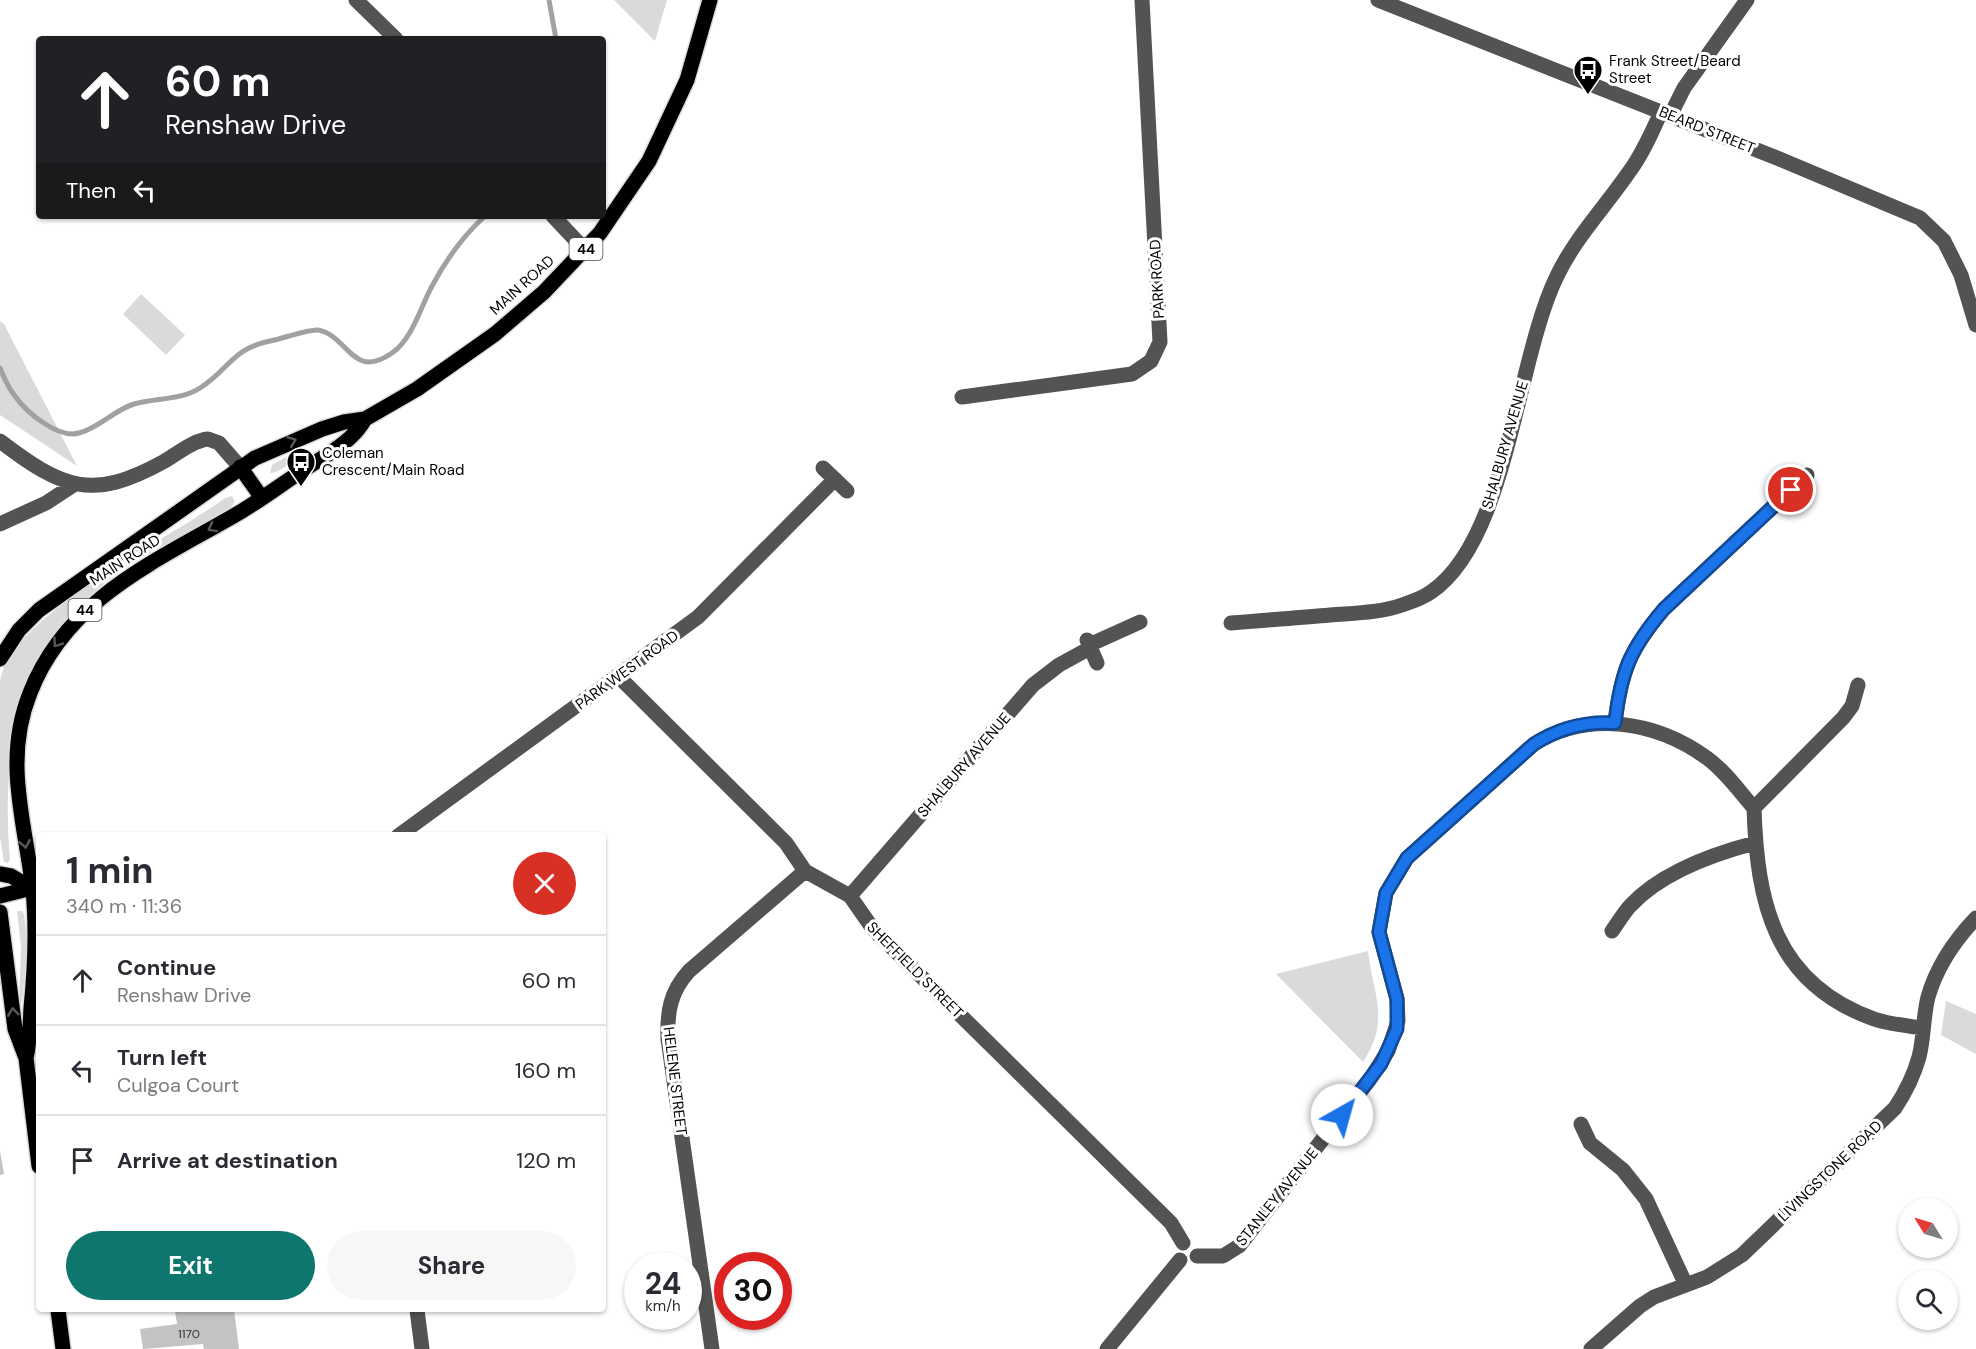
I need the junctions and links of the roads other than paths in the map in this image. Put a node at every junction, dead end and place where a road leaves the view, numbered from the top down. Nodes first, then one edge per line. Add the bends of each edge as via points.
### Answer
1 (356, 0) edge
2 (710, 0) edge
3 (1142, 0) edge
4 (1378, 0) edge
5 (1747, 0) edge
6 (393, 36) edge
7 (1666, 114) junction
8 (556, 219) edge
9 (585, 250) junction
10 (1969, 273) edge
11 (1976, 324) edge
12 (962, 397) dead end
13 (364, 419) junction
14 (0, 441) edge
15 (240, 467) junction
16 (823, 468) dead end
17 (1807, 475) dead end
18 (835, 479) junction
19 (75, 484) junction
20 (847, 491) dead end
21 (262, 498) junction
22 (0, 524) edge
23 (1140, 622) dead end
24 (1231, 623) dead end
25 (1088, 643) junction
26 (0, 659) edge
27 (1097, 663) dead end
28 (619, 676) junction
29 (1858, 685) dead end
30 (1615, 723) junction
31 (1754, 808) junction
32 (404, 832) edge
33 (1755, 843) junction
34 (806, 871) junction
35 (0, 874) edge
36 (36, 887) edge
37 (0, 896) edge
38 (850, 896) junction
39 (0, 912) edge
40 (1976, 918) edge
41 (1612, 931) dead end
42 (36, 953) edge
43 (3, 958) edge
44 (1923, 1028) junction
45 (26, 1058) junction
46 (1581, 1124) dead end
47 (36, 1141) edge
48 (1183, 1243) junction
49 (1197, 1256) junction
50 (1180, 1260) junction
51 (1686, 1285) junction
52 (58, 1312) edge
53 (417, 1312) edge
54 (63, 1349) edge
55 (422, 1349) edge
56 (712, 1349) edge
57 (1107, 1349) edge
58 (1591, 1349) edge

1 - 6 street
2 - 9 main road, MAIN ROAD / 44 via 690,72 664,134 634,185
3 - 12 street, PARK ROAD via 1160,342 1151,361 1132,374
4 - 7 street, BEARD STREET
5 - 7 street, SHALBURY AVENUE
7 - 10 street, BEARD STREET via 1920,218
7 - 24 street, SHALBURY AVENUE via 1557,276 1540,319 1486,512 1449,576 1431,593 1372,612
8 - 9 street
9 - 13 main road, MAIN ROAD / 44 via 495,334 417,389
10 - 11 street, BEARD STREET
15 -> 13 main road, MAIN ROAD / 44 via 322,429
13 - 21 main road, MAIN ROAD / 44 via 360,429 346,442
14 - 19 street via 41,469
15 - 19 street via 219,443 208,439 125,481 100,487
15 - 21 main road
15 - 26 main road, MAIN ROAD / 44 via 39,610 19,630
16 - 18 street
17 - 30 street via 1645,631 1619,684
18 - 20 street
18 - 28 street, PARK WEST ROAD via 710,606
19 - 22 street via 46,503
21 -> 36 main road, MAIN ROAD / 44 via 112,587 74,622 47,657 23,713 16,750 17,801
23 - 25 street, SHALBURY AVENUE
25 - 27 street
25 - 38 street, SHALBURY AVENUE via 1033,686
28 - 32 street, PARK WEST ROAD
28 - 34 street, SHEFFIELD STREET via 786,843
29 - 31 street via 1843,718
30 - 31 street, STANLEY AVENUE via 1643,727 1707,758
30 - 49 street, STANLEY AVENUE via 1570,728 1551,733 1534,744 1407,858 1386,893 1379,932 1398,1013 1397,1029 1381,1064 1239,1246 1223,1256
31 - 33 street
33 - 41 street via 1705,860 1657,883 1631,905
33 - 44 street via 1767,912 1778,939 1808,981 1829,999 1876,1020
34 - 38 street, SHEFFIELD STREET
34 - 56 street, HELENE STREET via 688,971 669,1004 668,1039
35 - 36 main road
36 - 37 main road
38 - 48 street, SHEFFIELD STREET via 873,929 1175,1227
39 - 43 main road, MAIN ROAD / 44
40 - 44 street, LIVINGSTONE ROAD via 1949,950 1935,976
42 - 45 main road, MAIN ROAD / 44
45 -> 43 main road, MAIN ROAD / 44 via 15,1029
44 - 51 street, LIVINGSTONE ROAD via 1919,1058 1895,1108 1742,1255 1719,1271
45 - 47 main road, MAIN ROAD / 44
46 - 51 street via 1590,1143 1623,1170 1646,1199
48 - 49 street via 1195,1246
48 - 50 street via 1177,1251
49 - 50 street via 1190,1262
50 - 57 street
51 - 58 street, LIVINGSTONE ROAD via 1640,1306
52 - 54 main road
53 - 55 street

